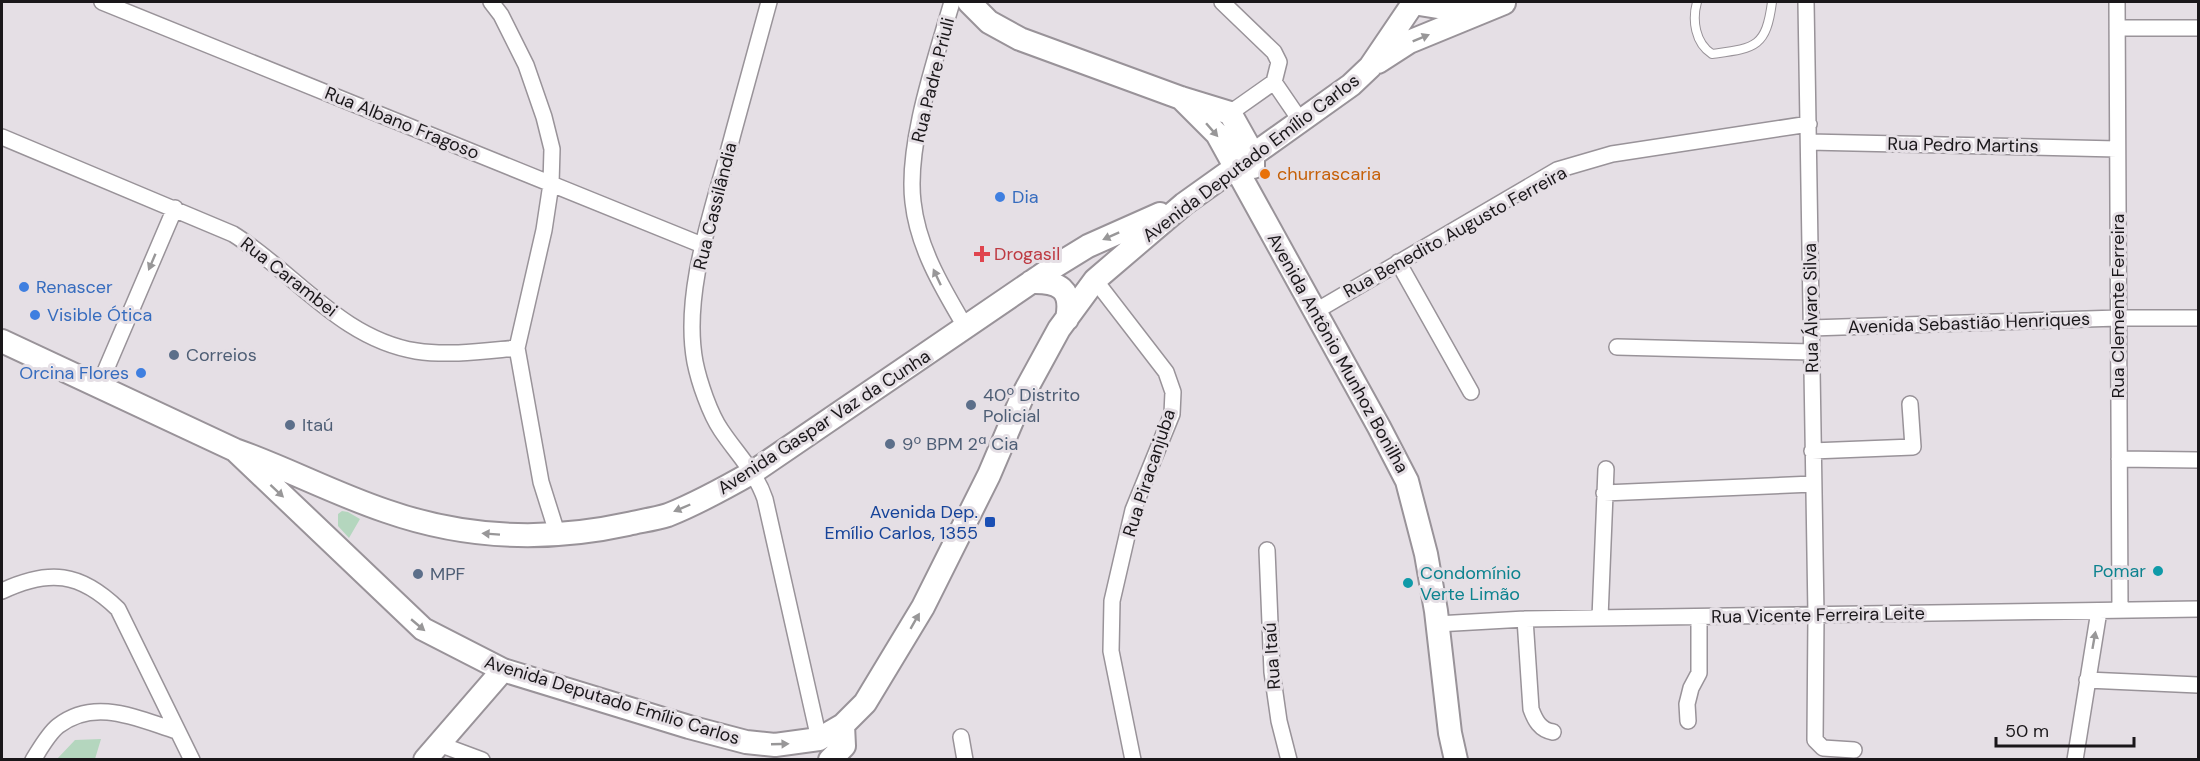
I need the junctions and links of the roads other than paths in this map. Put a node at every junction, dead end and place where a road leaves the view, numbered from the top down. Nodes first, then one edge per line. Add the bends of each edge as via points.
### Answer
1 (102, 2) edge
2 (491, 2) edge
3 (769, 2) edge
4 (952, 2) edge
5 (969, 2) edge
6 (1222, 2) edge
7 (1413, 2) edge
8 (1506, 2) edge
9 (1697, 2) edge
10 (1772, 2) edge
11 (1806, 2) edge
12 (2117, 2) edge
13 (2117, 28) junction
14 (2199, 28) edge
15 (1370, 68) junction
16 (1274, 82) junction
17 (1181, 98) junction
18 (1230, 113) junction
19 (1300, 120) junction
20 (1809, 124) junction
21 (2, 137) edge
22 (1809, 142) junction
23 (2117, 149) junction
24 (1244, 161) junction
25 (551, 184) junction
26 (1184, 204) junction
27 (175, 208) junction
28 (702, 245) junction
29 (1398, 262) junction
30 (1095, 280) junction
31 (1031, 282) junction
32 (1316, 311) junction
33 (2118, 318) junction
34 (2199, 318) edge
35 (1067, 319) junction
36 (966, 328) junction
37 (1811, 328) junction
38 (2, 340) edge
39 (1617, 347) dead end
40 (517, 348) junction
41 (1812, 352) junction
42 (98, 388) junction
43 (1472, 392) dead end
44 (1910, 404) dead end
45 (235, 450) junction
46 (1812, 451) junction
47 (2119, 459) junction
48 (2199, 460) edge
49 (1606, 469) dead end
50 (753, 472) junction
51 (1813, 484) junction
52 (329, 488) junction
53 (1604, 493) junction
54 (311, 522) junction
55 (558, 536) junction
56 (1267, 550) dead end
57 (2, 591) edge
58 (2199, 609) edge
59 (2120, 610) junction
60 (2099, 611) junction
61 (1816, 615) junction
62 (1699, 616) junction
63 (1600, 618) junction
64 (1525, 619) junction
65 (1437, 624) junction
66 (503, 670) junction
67 (2087, 680) junction
68 (2199, 685) edge
69 (1688, 721) dead end
70 (843, 725) junction
71 (177, 731) junction
72 (1553, 732) dead end
73 (961, 737) dead end
74 (819, 739) junction
75 (1854, 750) dead end
76 (432, 752) edge
77 (33, 759) edge
78 (192, 759) edge
79 (482, 759) edge
80 (830, 759) edge
81 (965, 759) edge
82 (1133, 759) edge
83 (1289, 759) edge
84 (1456, 759) edge
85 (2075, 759) edge

1 - 25 street, Rua Albano Fragoso
2 - 25 street via 526,65 544,117 552,149
3 - 28 street, Rua Cassilândia
36 -> 4 street, Rua Padre Priuli via 938,279 921,238 913,203 913,163 920,121
5 - 17 main road via 989,22 1020,39
6 - 16 street via 1274,52 1279,62
7 - 8 main road via 1450,9
7 - 15 main road, Avenida Deputado Emílio Carlos
15 -> 8 main road via 1409,42
9 - 10 lane via 1698,39 1712,54 1758,42 1769,25
11 - 20 street, Rua Álvaro Silva
12 - 13 street, Rua Clemente Ferreira
13 - 14 street
13 - 23 street, Rua Clemente Ferreira
15 - 19 main road, Avenida Deputado Emílio Carlos via 1332,100
16 - 18 street
16 - 19 street
17 - 18 main road
17 -> 24 main road
18 - 24 main road
19 - 24 main road, Avenida Deputado Emílio Carlos
20 - 22 street, Rua Álvaro Silva
20 - 29 street, Rua Benedito Augusto Ferreira via 1612,154 1557,170
21 - 27 street, Rua Carambei
22 - 23 street, Rua Pedro Martins
22 - 37 street, Rua Álvaro Silva
23 - 33 street, Rua Clemente Ferreira
24 - 26 main road, Avenida Deputado Emílio Carlos
24 - 32 main road, Avenida Antônio Munhoz Bonilha via 1254,201
25 - 28 street, Rua Albano Fragoso
25 - 40 street
26 - 30 main road, Avenida Deputado Emílio Carlos
26 -> 31 main road, Avenida Gaspar Vaz da Cunha via 1088,246
27 - 40 street, Rua Carambei via 256,248 353,327 388,344 440,354
27 -> 42 street
28 - 50 street, Rua Cassilândia via 693,330 695,362 720,428
29 - 32 street, Rua Benedito Augusto Ferreira
29 - 43 street
30 - 35 main road, Avenida Deputado Emílio Carlos
30 - 82 street, Rua Piracanjuba via 1166,372 1173,392 1172,414 1133,510 1112,601 1111,651
31 - 35 main road via 1054,283 1064,291 1069,299
31 - 36 main road, Avenida Gaspar Vaz da Cunha
32 - 65 main road, Avenida Antônio Munhoz Bonilha via 1407,481 1424,542
33 - 34 street, Avenida Sebastião Henriques
33 - 37 street, Avenida Sebastião Henriques
33 - 47 street, Rua Clemente Ferreira
70 -> 35 main road, Avenida Deputado Emílio Carlos via 865,703 923,607 989,475 1023,395
36 - 50 main road, Avenida Gaspar Vaz da Cunha
37 - 41 street, Rua Álvaro Silva
38 - 42 main road, Avenida Deputado Emílio Carlos
39 - 41 street
40 - 55 street via 541,482
41 - 46 street, Rua Álvaro Silva
42 - 45 main road, Avenida Deputado Emílio Carlos
44 - 46 street via 1913,447
45 - 52 main road, Avenida Deputado Emílio Carlos
45 -> 54 main road, Avenida Deputado Emílio Carlos
46 - 51 street, Rua Álvaro Silva
47 - 48 street
47 - 59 street, Rua Clemente Ferreira
49 - 53 street
50 -> 55 main road, Avenida Gaspar Vaz da Cunha via 666,516
50 - 74 street, Rua Cassilândia via 765,499
51 - 53 street
51 - 61 street, Rua Álvaro Silva
52 - 54 main road via 313,500 309,509
55 -> 52 main road, Avenida Gaspar Vaz da Cunha via 458,530 387,512
53 - 63 street
54 -> 66 main road, Avenida Deputado Emílio Carlos via 423,629
56 - 83 street, Rua Itaú via 1273,681
57 - 71 street via 22,582 51,578 75,579 100,591 118,609
58 - 59 street, Rua Vicente Ferreira Leite
59 - 60 street, Rua Vicente Ferreira Leite
60 - 61 street, Rua Vicente Ferreira Leite
67 -> 60 street
61 - 62 street, Rua Vicente Ferreira Leite
61 - 75 street, Rua Álvaro Silva via 1815,740 1823,748
62 - 63 street, Rua Vicente Ferreira Leite
62 - 69 street via 1699,673 1687,704
63 - 64 street, Rua Vicente Ferreira Leite
64 - 65 street, Rua Vicente Ferreira Leite
64 - 72 street via 1530,709 1541,727
65 - 84 main road, Avenida Antônio Munhoz Bonilha
66 -> 74 main road, Avenida Deputado Emílio Carlos via 746,742 775,745
66 - 76 main road
67 - 68 street
67 - 85 street
70 - 74 main road, Avenida Deputado Emílio Carlos
70 - 80 main road via 844,746
71 - 77 street via 108,710 83,713 57,726
71 - 78 street
73 - 81 street
76 - 79 street

